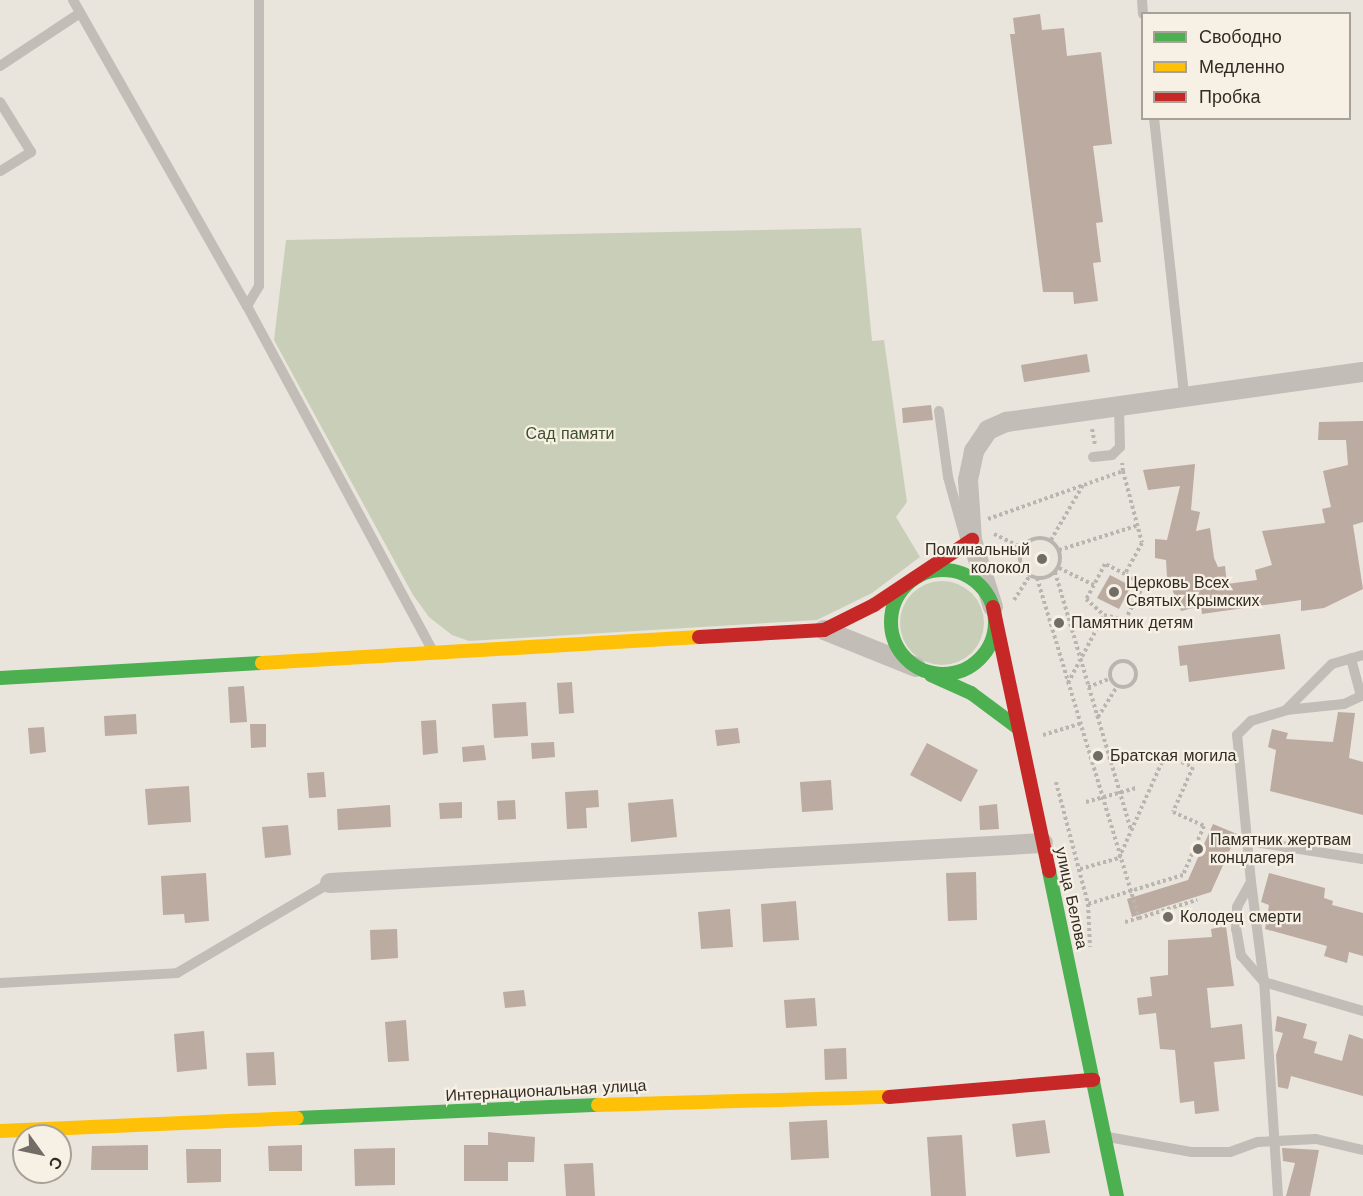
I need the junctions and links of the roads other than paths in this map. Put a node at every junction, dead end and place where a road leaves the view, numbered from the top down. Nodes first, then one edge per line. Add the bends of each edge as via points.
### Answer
1 (73, 0) edge
2 (259, 0) edge
3 (80, 13) junction
4 (0, 66) edge
5 (0, 102) edge
6 (1155, 120) edge
7 (0, 171) edge
8 (247, 306) junction
9 (1363, 372) edge
10 (1184, 395) junction
11 (1119, 405) junction
12 (939, 411) dead end
13 (1095, 457) road end
14 (973, 535) junction
15 (910, 582) junction
16 (1002, 606) junction
17 (824, 630) junction
18 (433, 651) junction
19 (1363, 655) edge
20 (1352, 658) junction
21 (916, 667) junction
22 (0, 678) edge
23 (1286, 710) junction
24 (1018, 728) junction
25 (1249, 840) junction
26 (1043, 843) junction
27 (1363, 859) edge
28 (1251, 882) junction
29 (330, 883) joint
30 (1264, 982) junction
31 (0, 983) edge
32 (1363, 1011) edge
33 (1093, 1080) junction
34 (0, 1131) edge
35 (1105, 1136) junction
36 (1274, 1140) junction
37 (1363, 1150) edge
38 (1117, 1196) edge
39 (1278, 1196) edge

1 - 3 lane
2 - 8 lane via 259,286
3 - 4 lane
3 - 8 lane
5 - 7 lane via 31,152
6 - 10 lane
8 - 18 lane
9 - 10 street
10 - 11 street
11 - 13 lane via 1120,447 1112,455
11 - 14 street via 1005,422 988,430 974,451 968,480
12 - 14 lane via 948,477
14 - 15 street
14 - 16 street
15 - 16 street via 933,571 958,572 980,585
15 - 17 street
15 - 21 street via 895,602 891,626 898,650
16 - 21 street via 994,632 975,663 952,674
16 - 24 street, улица Белова
17 - 18 street
17 - 21 street
18 - 22 street
19 - 20 lane
20 - 23 lane via 1332,664
20 - 23 lane via 1361,696 1344,704
21 - 24 street via 971,693
23 - 25 lane via 1251,721 1238,735
24 - 26 street, улица Белова
25 - 27 lane
25 - 28 lane
26 - 29 street
26 - 33 street, улица Белова
28 - 30 lane
28 - 30 lane via 1237,907 1236,929 1241,956
29 - 31 lane via 177,973
30 - 32 lane
30 - 36 lane
33 - 34 street, Интернациональная улица via 923,1097 704,1100
33 - 35 street, улица Белова
35 - 36 lane via 1191,1152 1230,1152
35 - 38 street, улица Белова
36 - 37 lane via 1316,1139
36 - 39 lane

